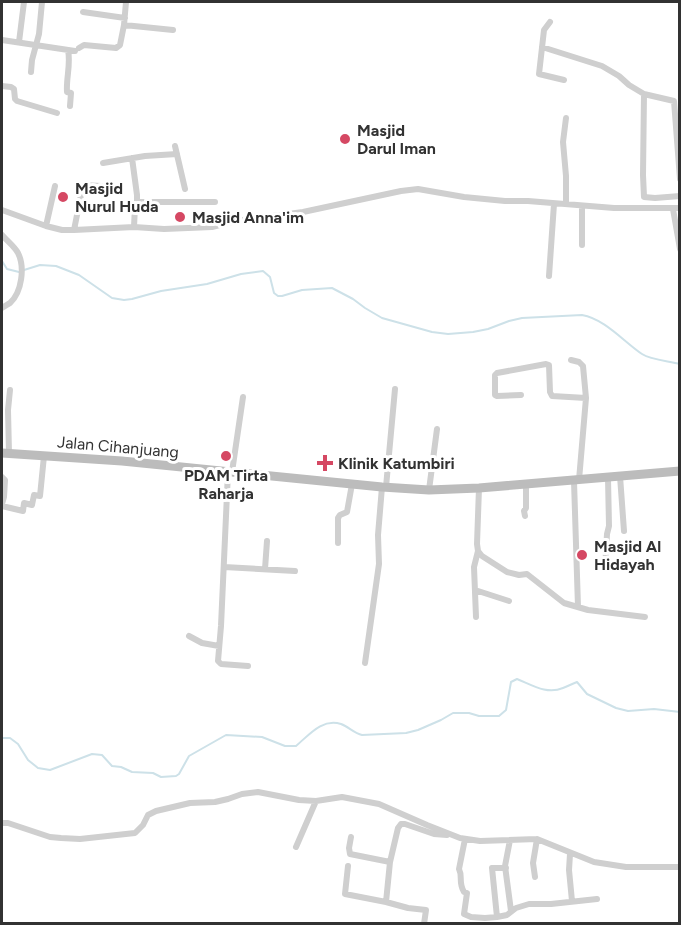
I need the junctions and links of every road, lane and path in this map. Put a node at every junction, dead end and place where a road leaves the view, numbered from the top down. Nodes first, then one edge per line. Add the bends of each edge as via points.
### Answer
1 (24, 2) edge
2 (42, 2) edge
3 (126, 2) edge
4 (83, 12) dead end
5 (124, 21) junction
6 (550, 22) dead end
7 (173, 30) dead end
8 (2, 40) edge
9 (19, 42) junction
10 (35, 45) junction
11 (542, 47) junction
12 (74, 50) junction
13 (31, 72) dead end
14 (564, 80) dead end
15 (2, 86) edge
16 (644, 94) junction
17 (70, 106) dead end
18 (57, 113) dead end
19 (566, 118) dead end
20 (678, 135) edge
21 (175, 146) dead end
22 (177, 154) junction
23 (132, 158) junction
24 (103, 163) dead end
25 (679, 170) edge
26 (680, 179) edge
27 (55, 186) dead end
28 (101, 186) dead end
29 (185, 189) dead end
30 (680, 196) edge
31 (137, 202) junction
32 (215, 202) dead end
33 (554, 204) junction
34 (567, 204) junction
35 (582, 206) junction
36 (676, 208) edge
37 (2, 210) edge
38 (46, 226) junction
39 (134, 227) junction
40 (74, 230) junction
41 (2, 235) edge
42 (582, 245) dead end
43 (680, 249) edge
44 (549, 276) dead end
45 (2, 308) edge
46 (571, 360) dead end
47 (395, 389) dead end
48 (10, 390) dead end
49 (520, 395) dead end
50 (243, 397) dead end
51 (586, 398) junction
52 (437, 429) dead end
53 (5, 453) edge
54 (44, 456) junction
55 (680, 471) edge
56 (230, 472) junction
57 (2, 477) edge
58 (620, 477) junction
59 (608, 478) junction
60 (577, 480) junction
61 (352, 484) junction
62 (526, 484) junction
63 (384, 487) junction
64 (478, 488) junction
65 (429, 490) junction
66 (2, 505) edge
67 (525, 516) dead end
68 (624, 531) dead end
69 (267, 541) dead end
70 (339, 543) dead end
71 (478, 551) junction
72 (224, 567) junction
73 (605, 568) dead end
74 (265, 569) junction
75 (295, 571) dead end
76 (475, 590) junction
77 (509, 601) dead end
78 (578, 607) junction
79 (476, 617) dead end
80 (645, 617) dead end
81 (189, 636) dead end
82 (219, 646) junction
83 (365, 663) dead end
84 (248, 666) dead end
85 (316, 801) junction
86 (2, 823) edge
87 (450, 835) junction
88 (351, 837) dead end
89 (465, 839) junction
90 (537, 839) junction
91 (510, 840) junction
92 (296, 847) dead end
93 (570, 854) junction
94 (390, 862) junction
95 (348, 866) dead end
96 (506, 867) junction
97 (680, 867) edge
98 (535, 877) dead end
99 (597, 899) dead end
100 (572, 901) junction
101 (386, 902) junction
102 (511, 911) junction
103 (497, 917) junction
104 (424, 924) edge

1 - 9 street
2 - 10 street
3 - 5 street
4 - 5 street
5 - 7 street
5 - 12 street via 116,48 84,45
6 - 11 street via 544,30
8 - 9 street
9 - 10 street
10 - 12 street
10 - 13 street
11 - 14 street via 540,74
11 - 16 street via 602,66
12 - 17 street via 67,86 72,97
15 - 18 street via 14,89 17,101
16 - 20 street via 674,101
16 - 30 street via 644,197
19 - 34 street via 563,142
20 - 25 street
21 - 22 street
22 - 23 street
22 - 29 street
23 - 24 street
23 - 31 street
25 - 26 street
27 - 38 street
28 - 40 street via 83,185
31 - 32 street
31 - 39 street
33 - 34 street
33 - 39 street via 418,189 212,227
33 - 44 street
34 - 35 street
35 - 36 street
35 - 42 street
36 - 43 street
37 - 38 street
38 - 40 street
39 - 40 street
41 - 45 street via 19,255 22,272 15,295
46 - 51 street via 583,366
47 - 63 street
48 - 53 street
49 - 51 street via 495,395 496,373 546,364 552,396
50 - 56 street
51 - 60 street
52 - 65 street
53 - 54 main road, Jalan Cihanjuang
54 - 56 main road, Jalan Cihanjuang
54 - 66 street via 40,496 34,495 32,505 24,503 22,511
55 - 58 main road, Jalan Cihanjuang
56 - 61 main road, Jalan Cihanjuang
56 - 72 street
57 - 66 street
58 - 59 main road, Jalan Cihanjuang
58 - 68 street
59 - 60 main road, Jalan Cihanjuang
59 - 73 street
60 - 62 main road, Jalan Cihanjuang
60 - 78 street
61 - 63 main road, Jalan Cihanjuang
61 - 70 street via 347,512 338,518
62 - 64 main road, Jalan Cihanjuang
62 - 67 street
63 - 65 main road, Jalan Cihanjuang
63 - 83 street via 379,564
64 - 65 main road, Jalan Cihanjuang
64 - 71 street
69 - 74 street
71 - 76 street
71 - 78 street via 507,572 527,574 564,603
72 - 74 street
72 - 82 street
74 - 75 street
76 - 77 street
76 - 79 street
78 - 80 street
81 - 82 street
82 - 84 street via 219,663
85 - 86 street via 258,792 156,811 148,815 135,833 80,839 50,837
85 - 87 street via 342,796 379,804
85 - 92 street
87 - 89 street
87 - 94 street via 401,824
88 - 94 street via 350,854
89 - 91 street
89 - 103 street via 459,869 460,887 467,892 464,914
90 - 91 street
90 - 93 street
90 - 98 street
91 - 96 street
93 - 97 street via 626,867
93 - 100 street
94 - 101 street
95 - 101 street via 345,894
96 - 102 street
96 - 103 street via 492,868
99 - 100 street
100 - 102 street via 529,904
101 - 104 street via 426,910
102 - 103 street

